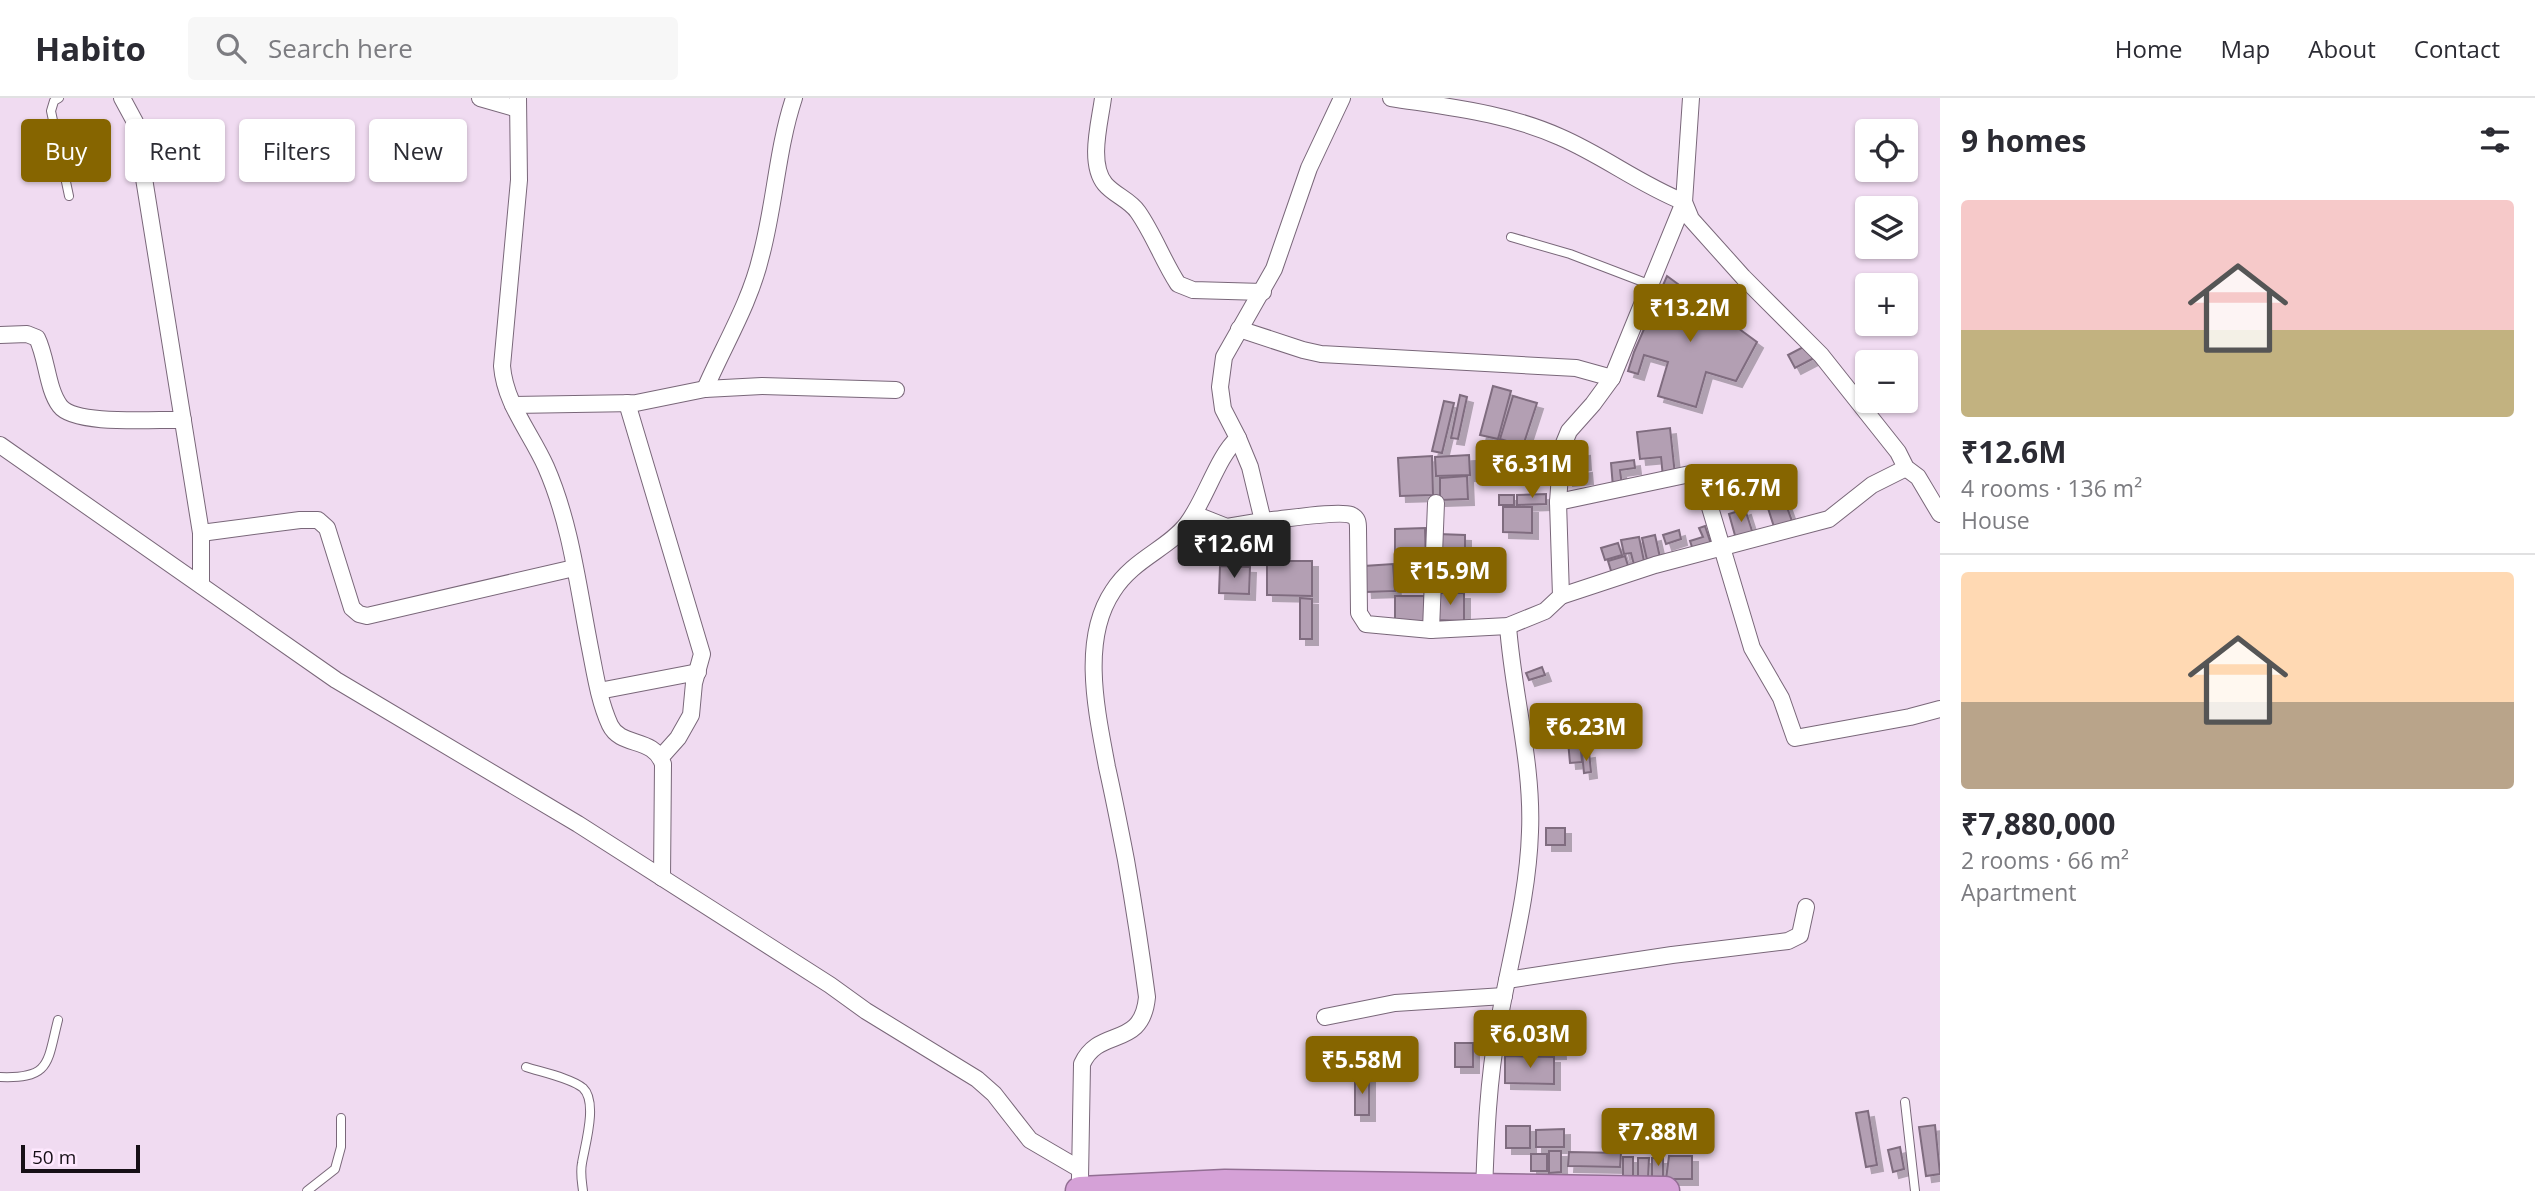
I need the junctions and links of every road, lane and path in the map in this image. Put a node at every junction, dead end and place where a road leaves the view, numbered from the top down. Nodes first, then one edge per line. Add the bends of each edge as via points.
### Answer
1 (59, 98) edge
2 (122, 98) edge
3 (480, 98) edge
4 (794, 98) edge
5 (1103, 98) edge
6 (1342, 98) edge
7 (1391, 98) edge
8 (1691, 98) edge
9 (518, 103) edge
10 (69, 196) dead end
11 (1684, 202) junction
12 (1511, 237) dead end
13 (1651, 285) junction
14 (1263, 292) junction
15 (1239, 329) junction
16 (0, 335) edge
17 (1612, 378) junction
18 (705, 389) junction
19 (896, 390) dead end
20 (627, 403) junction
21 (513, 405) junction
22 (183, 420) junction
23 (1238, 438) junction
24 (0, 444) edge
25 (1906, 468) junction
26 (1558, 502) junction
27 (1436, 503) dead end
28 (1194, 514) junction
29 (1940, 514) edge
30 (1263, 521) junction
31 (201, 533) junction
32 (1721, 548) junction
33 (574, 568) junction
34 (201, 585) junction
35 (1561, 596) junction
36 (1508, 626) junction
37 (1431, 630) junction
38 (698, 672) junction
39 (599, 691) junction
40 (1940, 709) edge
41 (660, 757) junction
42 (662, 878) junction
43 (1806, 907) dead end
44 (1506, 988) junction
45 (1325, 1017) dead end
46 (58, 1020) dead end
47 (526, 1066) dead end
48 (0, 1077) edge
49 (1905, 1102) dead end
50 (341, 1118) dead end
51 (1080, 1183) edge
52 (1484, 1190) edge
53 (307, 1191) edge
54 (583, 1191) edge
55 (1665, 1191) edge
56 (1915, 1191) edge

1 - 10 lane via 51,111
2 - 22 street via 135,122
3 - 9 street
4 - 18 street via 755,281
5 - 14 street via 1096,155 1100,175 1137,209 1178,284 1194,290
6 - 14 street via 1309,168
7 - 11 street via 1532,125 1597,154 1653,190
8 - 11 street
9 - 21 street via 518,190 502,366
11 - 13 street
11 - 25 street via 1691,219 1821,355
12 - 13 lane
13 - 17 street
14 - 15 street
15 - 17 street via 1321,354 1577,368
15 - 23 street via 1224,357 1220,387 1223,409
16 - 22 street via 37,338 55,396 60,406 76,417
17 - 26 street via 1565,439
18 - 19 street via 809,386
18 - 20 street
20 - 21 street
20 - 38 street via 701,647
21 - 33 street via 556,490
22 - 31 street
23 - 28 street via 1227,448
23 - 30 street
24 - 34 street
25 - 29 street via 1918,477
25 - 32 street via 1872,485 1829,519
26 - 32 street via 1694,473 1703,484
26 - 35 street
27 - 37 street
28 - 30 street via 1227,527
28 - 51 street via 1180,532 1134,566 1112,591 1102,612 1093,662 1094,699 1128,870 1147,997 1146,1012 1136,1027 1091,1050 1082,1065
30 - 37 street via 1352,515 1358,523 1359,613 1363,622
31 - 33 street via 318,520 327,528 352,608 367,616
31 - 34 street
32 - 35 street
32 - 40 street via 1752,648 1781,698 1795,737
33 - 39 street
34 - 42 street via 336,680
35 - 36 street via 1551,607
36 - 37 street
36 - 44 street via 1529,774 1531,830
38 - 39 street
38 - 41 street via 687,724
39 - 41 street via 617,735 651,747
41 - 42 street via 664,771
42 - 51 street via 977,1079 1030,1140
43 - 44 street via 1800,934 1788,941 1672,955
44 - 45 street
44 - 52 street via 1487,1099
46 - 48 lane via 43,1069 28,1076
47 - 54 lane via 574,1083 588,1097
49 - 56 lane
50 - 53 lane via 335,1169
51 - 52 highway
52 - 55 highway

